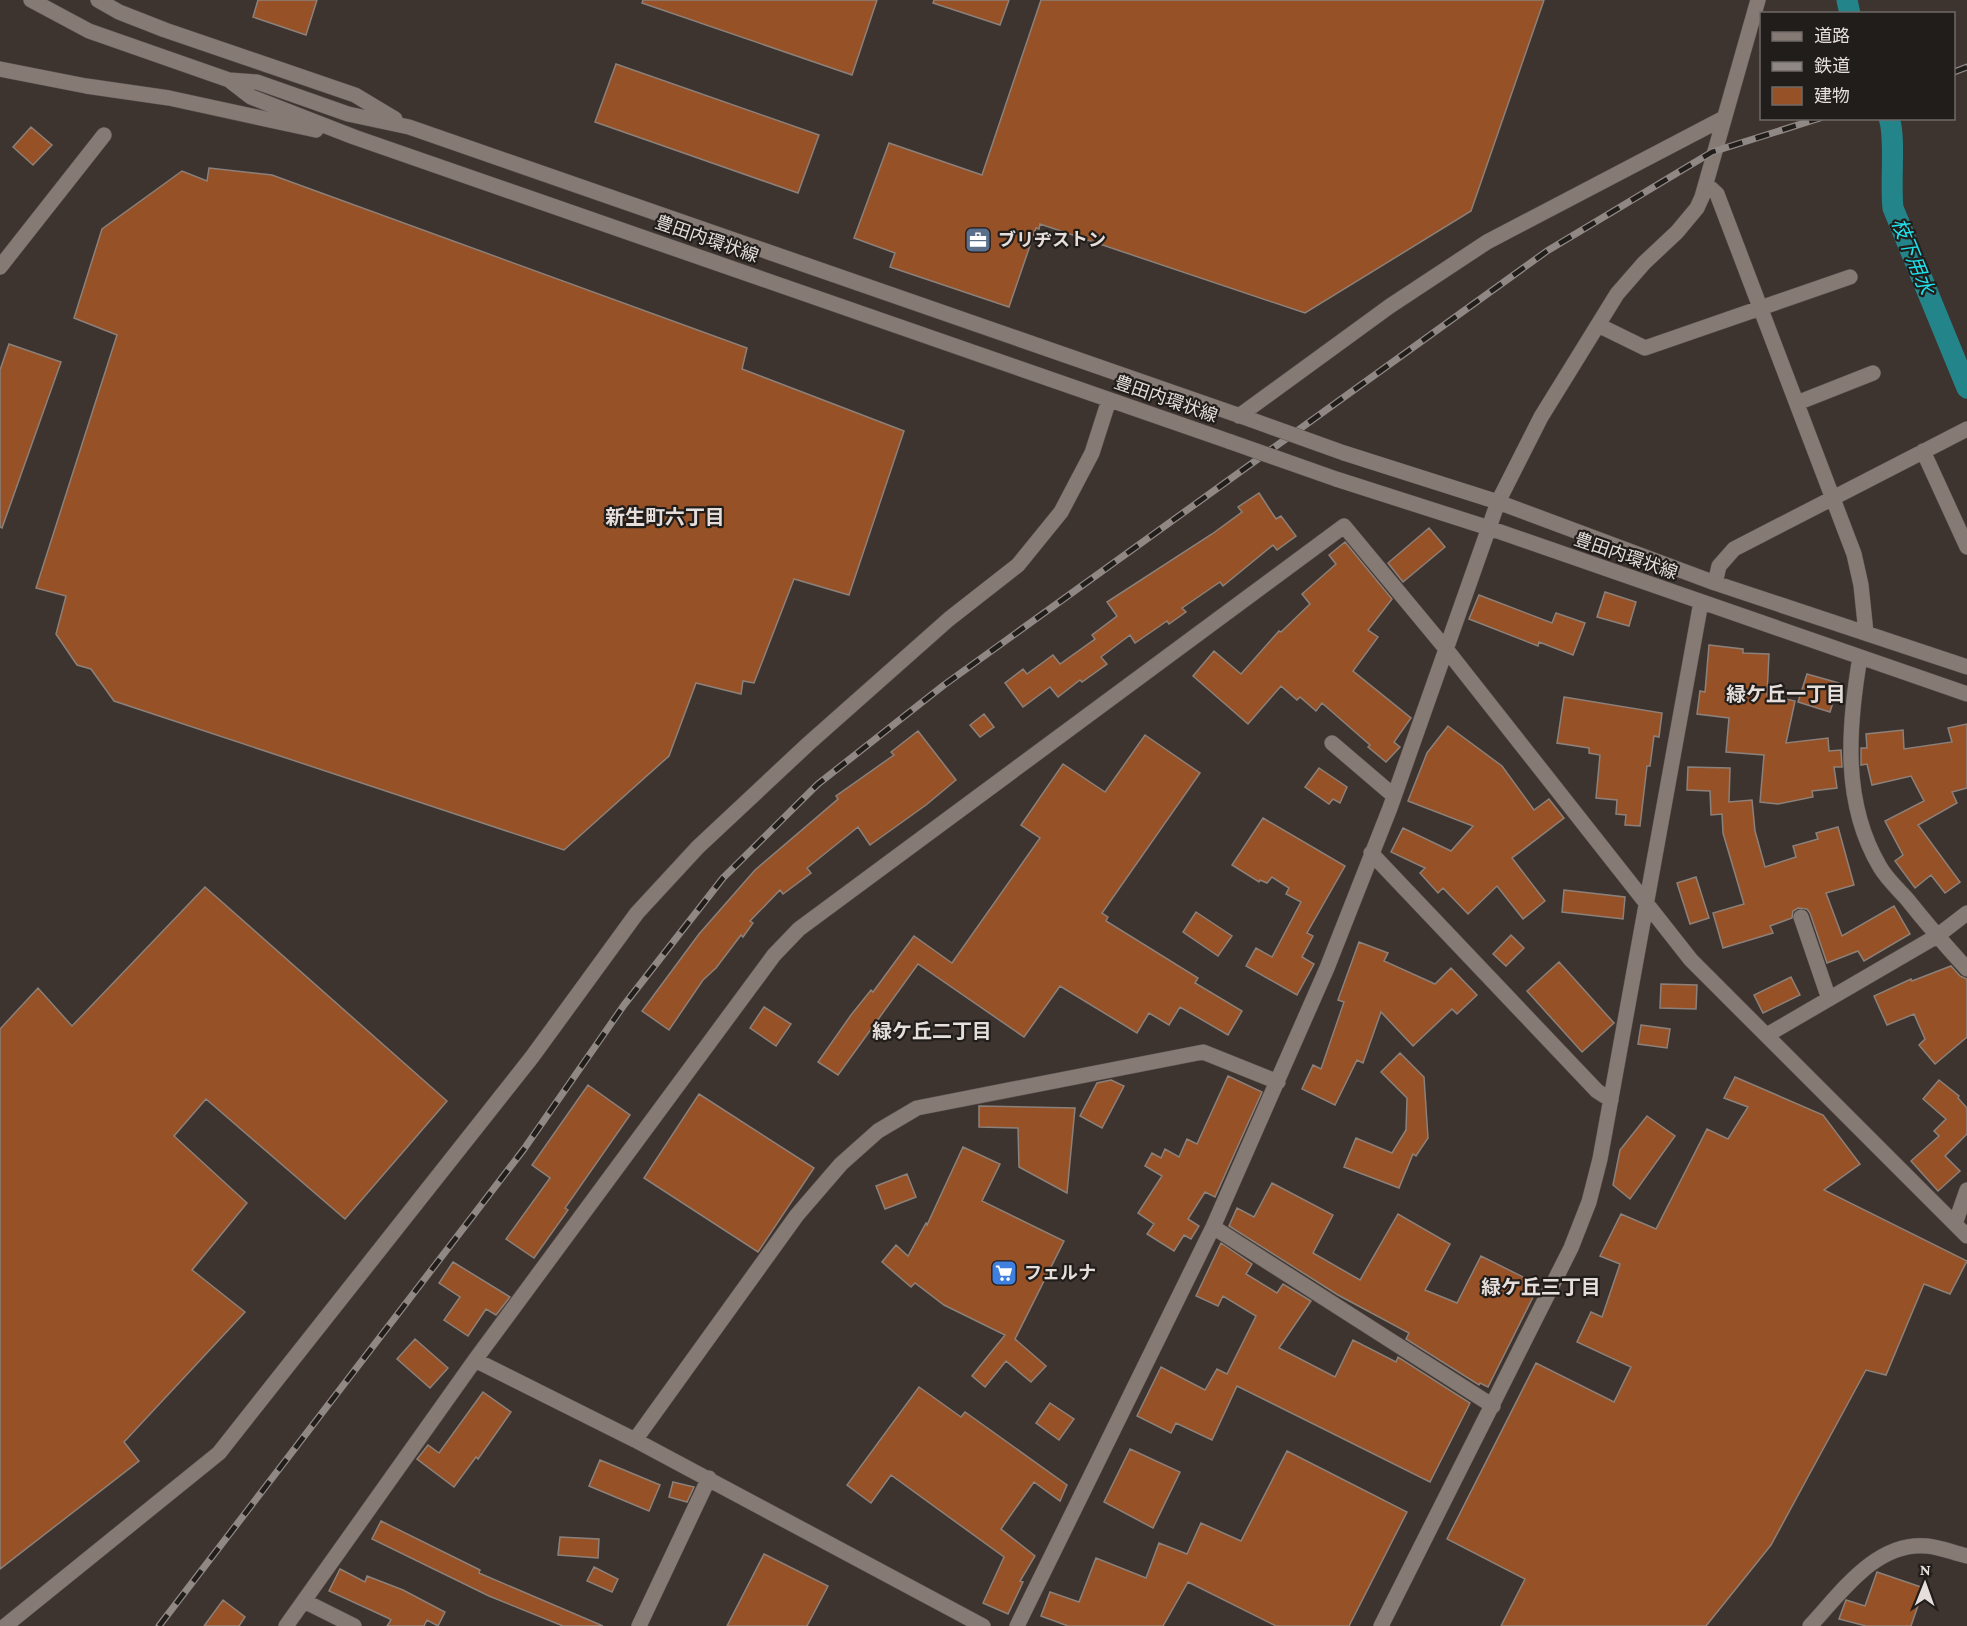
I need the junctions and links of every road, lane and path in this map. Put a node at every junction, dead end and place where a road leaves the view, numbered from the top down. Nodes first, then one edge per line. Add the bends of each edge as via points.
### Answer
1 (31, 0) edge
2 (98, 0) edge
3 (1758, 0) edge
4 (0, 69) edge
5 (229, 80) junction
6 (1722, 119) junction
7 (409, 127) junction
8 (104, 135) dead end
9 (354, 137) junction
10 (1706, 184) junction
11 (0, 267) edge
12 (1850, 277) dead end
13 (1761, 308) junction
14 (1598, 325) junction
15 (1873, 373) dead end
16 (1109, 400) junction
17 (1797, 403) junction
18 (1246, 418) junction
19 (1967, 429) edge
20 (1923, 451) junction
21 (1833, 496) junction
22 (1498, 502) junction
23 (1489, 528) junction
24 (1967, 547) edge
25 (1714, 583) junction
26 (1701, 602) junction
27 (1866, 633) junction
28 (1446, 649) junction
29 (1860, 657) junction
30 (1967, 667) edge
31 (1967, 694) edge
32 (1332, 743) dead end
33 (1394, 796) junction
34 (1371, 853) junction
35 (1646, 905) junction
36 (1967, 913) edge
37 (1801, 917) dead end
38 (1937, 936) junction
39 (1967, 969) edge
40 (1829, 999) junction
41 (1767, 1035) junction
42 (1278, 1082) junction
43 (1611, 1100) junction
44 (1967, 1190) edge
45 (1955, 1224) junction
46 (1213, 1227) junction
47 (1967, 1236) edge
48 (475, 1360) junction
49 (1492, 1406) junction
50 (636, 1440) junction
51 (709, 1478) junction
52 (1967, 1556) edge
53 (303, 1601) junction
54 (5, 1626) edge
55 (286, 1626) edge
56 (354, 1626) edge
57 (639, 1626) edge
58 (983, 1626) edge
59 (1017, 1626) edge
60 (1381, 1626) edge
61 (1810, 1626) edge

1 - 5 street via 89,31
2 - 7 street via 208,46 355,95
3 - 6 street
4 - 9 street
5 - 7 street via 258,82 348,114
5 - 9 street via 251,97
6 - 10 street
6 - 18 street via 1487,242 1390,306
7 - 18 street, 豊田内環状線
8 - 11 street
9 - 16 street, 豊田内環状線
10 - 13 street via 1717,194
10 - 14 street via 1697,208 1617,294
12 - 13 street
13 - 14 street via 1645,348
13 - 17 street
14 - 22 street via 1541,417
15 - 17 street
16 - 23 street, 豊田内環状線, bridge
16 - 54 street via 1092,453 1061,512 1018,565 949,619 808,744 698,847 637,913 532,1057 219,1453
17 - 21 street
18 - 22 street, 豊田内環状線, bridge
19 - 20 street
20 - 21 street
20 - 24 street
21 - 25 street via 1734,549 1719,566
21 - 27 street via 1854,554
22 - 23 street
22 - 25 street, 豊田内環状線
23 - 26 street, 豊田内環状線
23 - 28 street
25 - 27 street, 豊田内環状線
26 - 29 street, 豊田内環状線
26 - 35 street
27 - 30 street, 豊田内環状線
28 - 33 street
28 - 35 street
28 - 48 street via 1344,526 799,929 774,955
29 - 31 street, 豊田内環状線
29 - 38 street via 1851,713 1858,816 1882,870
32 - 33 street
33 - 34 street
34 - 42 street
34 - 43 street via 1597,1091
35 - 41 street via 1692,960
35 - 43 street
36 - 38 street
37 - 40 street
38 - 39 street
38 - 40 street
40 - 41 street
41 - 45 street
42 - 46 street
42 - 50 street via 1203,1052 917,1108 878,1131 841,1164 797,1215
43 - 49 street via 1600,1159 1582,1220
44 - 45 street
45 - 47 street
46 - 49 street
46 - 59 street
48 - 50 street
48 - 53 street
49 - 60 street
50 - 51 street
51 - 57 street
51 - 58 street
52 - 61 street via 1929,1546 1890,1551 1860,1573
53 - 55 street
53 - 56 street

